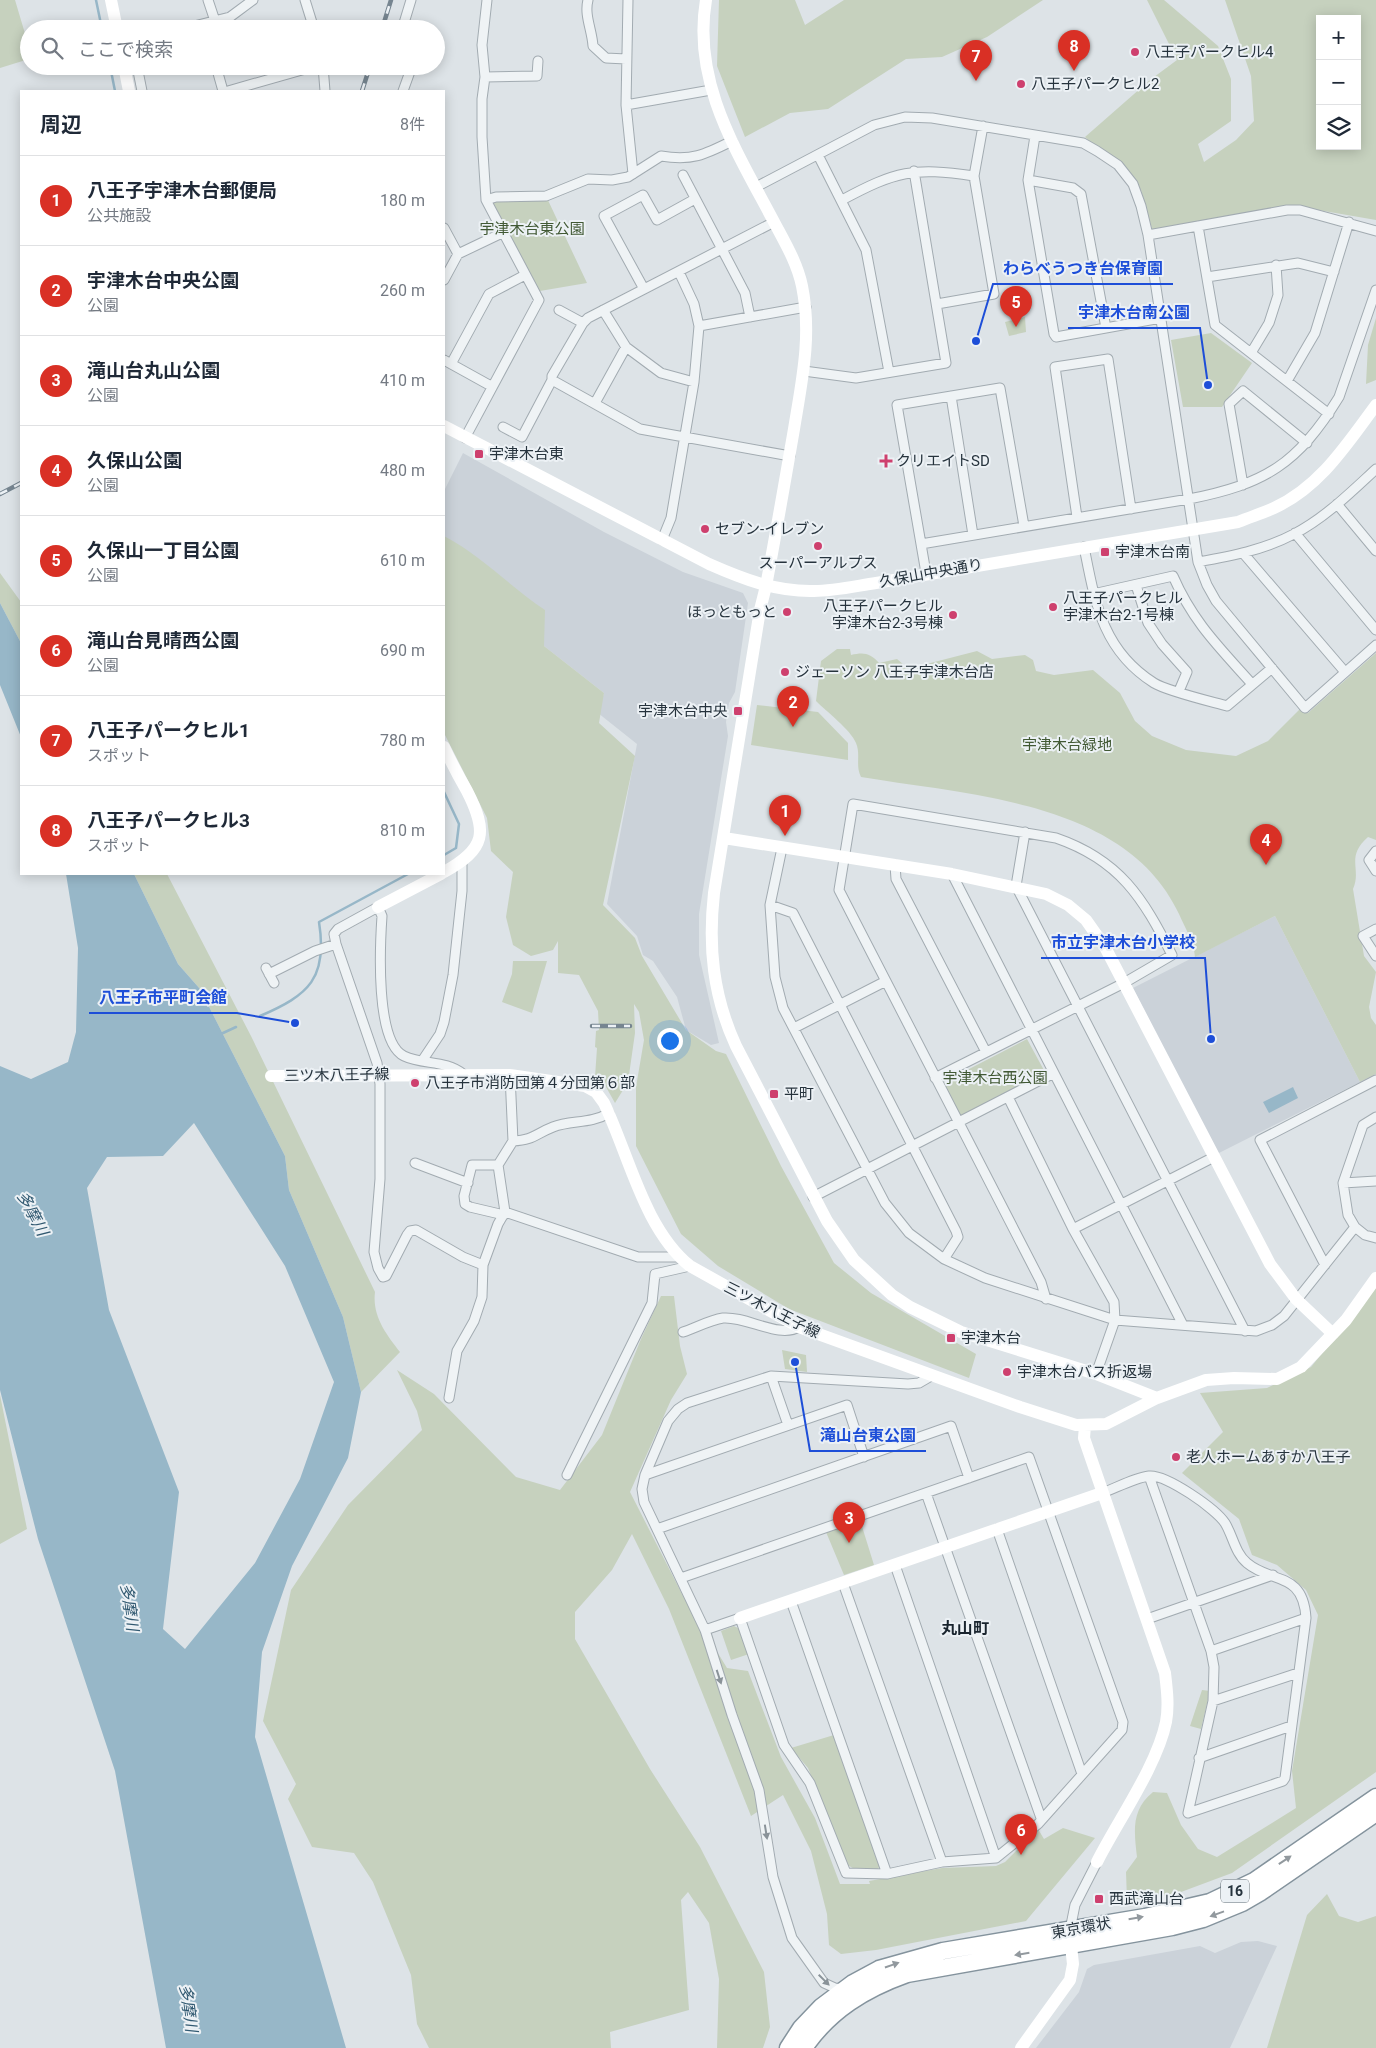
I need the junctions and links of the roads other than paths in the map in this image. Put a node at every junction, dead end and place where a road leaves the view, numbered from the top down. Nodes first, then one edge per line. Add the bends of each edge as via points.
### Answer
1 (111, 0) edge
2 (208, 0) edge
3 (254, 0) edge
4 (305, 0) edge
5 (412, 0) edge
6 (487, 0) edge
7 (588, 0) edge
8 (627, 0) edge
9 (706, 0) edge
10 (115, 20) edge
11 (214, 20) edge
12 (221, 20) edge
13 (311, 20) edge
14 (405, 20) edge
15 (626, 59) junction
16 (538, 60) dead end
17 (126, 75) edge
18 (139, 75) edge
19 (219, 75) edge
20 (284, 75) edge
21 (325, 75) edge
22 (409, 75) edge
23 (485, 77) junction
24 (129, 90) edge
25 (142, 90) edge
26 (223, 90) edge
27 (232, 90) edge
28 (326, 90) edge
29 (403, 90) edge
30 (711, 90) junction
31 (626, 105) junction
32 (983, 126) junction
33 (1035, 136) junction
34 (732, 141) junction
35 (818, 155) junction
36 (914, 171) junction
37 (633, 174) junction
38 (683, 175) dead end
39 (974, 176) junction
40 (1028, 180) junction
41 (756, 187) junction
42 (695, 199) junction
43 (486, 200) junction
44 (842, 200) junction
45 (774, 222) junction
46 (1349, 222) junction
47 (1198, 226) junction
48 (445, 230) edge
49 (1376, 231) edge
50 (502, 233) junction
51 (1148, 236) junction
52 (722, 249) junction
53 (458, 254) junction
54 (1276, 265) junction
55 (679, 272) junction
56 (1334, 272) junction
57 (526, 275) junction
58 (1207, 277) junction
59 (445, 278) edge
60 (644, 289) junction
61 (1376, 290) edge
62 (937, 304) junction
63 (806, 307) junction
64 (558, 310) dead end
65 (603, 310) junction
66 (750, 317) junction
67 (1161, 318) junction
68 (583, 323) junction
69 (699, 326) junction
70 (1106, 328) junction
71 (626, 347) junction
72 (1251, 353) junction
73 (447, 362) edge
74 (804, 371) junction
75 (889, 372) junction
76 (552, 380) junction
77 (1287, 381) junction
78 (694, 382) junction
79 (492, 386) junction
80 (951, 396) junction
81 (595, 403) junction
82 (1376, 405) edge
83 (1328, 414) junction
84 (445, 427) edge
85 (503, 427) dead end
86 (465, 438) junction
87 (684, 438) junction
88 (1307, 443) junction
89 (790, 456) junction
90 (1376, 469) edge
91 (1243, 485) junction
92 (1189, 499) junction
93 (1337, 504) junction
94 (1131, 508) junction
95 (1077, 517) junction
96 (1024, 526) junction
97 (1194, 530) junction
98 (1295, 534) junction
99 (973, 535) junction
100 (662, 540) junction
101 (921, 544) junction
102 (1084, 547) junction
103 (1376, 551) edge
104 (1243, 553) junction
105 (1198, 562) junction
106 (926, 573) junction
107 (1136, 585) junction
108 (766, 586) junction
109 (1093, 594) junction
110 (1376, 630) edge
111 (1376, 644) edge
112 (1272, 668) junction
113 (1345, 672) junction
114 (1252, 684) junction
115 (1179, 691) junction
116 (445, 749) edge
117 (1025, 832) junction
118 (724, 838) junction
119 (782, 848) junction
120 (1376, 851) edge
121 (843, 858) junction
122 (462, 861) junction
123 (895, 865) junction
124 (445, 871) edge
125 (1376, 871) edge
126 (952, 874) junction
127 (438, 875) edge
128 (1016, 886) junction
129 (770, 905) junction
130 (378, 907) junction
131 (1376, 929) edge
132 (333, 945) junction
133 (1376, 956) edge
134 (886, 981) junction
135 (1124, 982) junction
136 (274, 983) dead end
137 (840, 1004) junction
138 (1077, 1005) junction
139 (794, 1028) junction
140 (1031, 1028) junction
141 (986, 1052) junction
142 (422, 1061) junction
143 (463, 1074) junction
144 (1054, 1074) junction
145 (379, 1075) junction
146 (510, 1075) junction
147 (271, 1076) dead end
148 (936, 1078) junction
149 (1376, 1080) edge
150 (1008, 1097) junction
151 (609, 1113) junction
152 (1376, 1117) edge
153 (959, 1123) junction
154 (513, 1141) junction
155 (912, 1147) junction
156 (1214, 1157) junction
157 (415, 1163) dead end
158 (498, 1165) junction
159 (866, 1170) junction
160 (1168, 1180) junction
161 (1376, 1181) edge
162 (468, 1183) junction
163 (1343, 1183) junction
164 (814, 1197) junction
165 (1121, 1204) junction
166 (504, 1213) junction
167 (1355, 1228) junction
168 (1073, 1229) junction
169 (1376, 1238) edge
170 (679, 1257) junction
171 (944, 1259) junction
172 (483, 1265) junction
173 (1325, 1265) junction
174 (690, 1266) junction
175 (1376, 1278) edge
176 (1046, 1299) junction
177 (1296, 1299) junction
178 (1115, 1320) junction
179 (1183, 1325) junction
180 (799, 1327) junction
181 (1245, 1331) junction
182 (683, 1332) dead end
183 (1333, 1334) junction
184 (1096, 1374) junction
185 (771, 1376) junction
186 (931, 1376) junction
187 (449, 1398) dead end
188 (1157, 1398) junction
189 (788, 1425) junction
190 (1085, 1426) junction
191 (864, 1457) junction
192 (567, 1475) dead end
193 (645, 1475) junction
194 (1149, 1476) junction
195 (969, 1478) junction
196 (926, 1493) junction
197 (1102, 1493) junction
198 (1048, 1512) junction
199 (657, 1529) junction
200 (997, 1529) junction
201 (945, 1547) junction
202 (894, 1565) junction
203 (1273, 1574) junction
204 (681, 1578) junction
205 (843, 1583) junction
206 (792, 1600) junction
207 (1193, 1603) junction
208 (740, 1618) junction
209 (1306, 1618) junction
210 (1147, 1619) junction
211 (705, 1630) junction
212 (1211, 1651) junction
213 (1298, 1673) junction
214 (1213, 1701) junction
215 (1291, 1726) junction
216 (1198, 1758) junction
217 (1082, 1774) junction
218 (1376, 1797) edge
219 (1376, 1813) edge
220 (1041, 1818) junction
221 (996, 1858) junction
222 (942, 1862) junction
223 (1097, 1862) joint
224 (887, 1874) junction
225 (1070, 1938) junction
226 (844, 1989) junction
227 (788, 2048) edge
228 (804, 2048) edge
229 (1020, 2048) edge

1 - 10 street
2 - 11 street
3 - 12 street
4 - 13 street
5 - 14 street
6 - 23 street via 482,45
7 - 15 street via 585,10 592,29 593,46 606,58
8 - 15 street
9 - 30 street via 703,47
15 - 31 street
16 - 23 street via 537,76
17 - 24 street
18 - 25 street
19 - 26 street
20 - 27 street
21 - 28 street
22 - 29 street
23 - 43 street via 482,137
30 - 31 street
30 - 34 street
31 - 37 street
32 - 33 street
32 - 35 street via 905,117 874,125
32 - 39 street
33 - 40 street
33 - 51 street via 1083,143 1118,165 1133,184
34 - 37 street via 684,160 661,156
34 - 41 street
35 - 41 street
35 - 44 street
36 - 39 street
36 - 44 street via 895,174
36 - 62 street
37 - 43 street via 612,180 588,179 546,196
38 - 42 street
39 - 62 street via 994,294
40 - 70 street via 1073,188 1081,194
40 - 70 street via 1054,334 1056,337
41 - 45 street
42 - 52 street
42 - 60 street via 657,220 643,195 604,216
43 - 50 street
44 - 75 street via 866,250
45 - 52 street
45 - 63 street via 797,269
46 - 47 street via 1287,210
46 - 49 street
46 - 56 street
47 - 51 street
47 - 58 street
48 - 53 street
50 - 53 street
50 - 57 street
51 - 67 street
52 - 55 street
52 - 66 street via 745,293
53 - 59 street
54 - 56 street via 1298,263
54 - 58 street
54 - 72 street via 1278,295 1269,323
55 - 60 street
55 - 69 street via 694,304
56 - 77 street via 1315,333
57 - 73 street via 489,294
57 - 79 street via 538,300
58 - 72 street via 1214,325
60 - 65 street
61 - 83 street via 1339,397
62 - 75 street via 946,363
63 - 66 street
63 - 74 street
64 - 68 street
65 - 68 street
65 - 71 street
66 - 69 street
67 - 70 street
67 - 92 street
68 - 76 street
69 - 78 street
71 - 78 street via 661,372
71 - 81 street
72 - 77 street
73 - 79 street
74 - 75 street via 856,378
74 - 89 street
76 - 81 street
76 - 85 street via 522,437
77 - 83 street
78 - 87 street
79 - 86 street
80 - 96 street via 1000,388
80 - 99 street
80 - 101 street via 897,405
81 - 87 street via 640,429
82 - 97 street, 久保山中央通り via 1326,471 1298,494 1275,508 1238,522
83 - 88 street
84 - 86 street, 久保山中央通り
86 - 100 street, 久保山中央通り
87 - 89 street
87 - 100 street via 671,518
88 - 91 street via 1275,470
88 - 91 street via 1243,391 1229,404
89 - 108 street
90 - 93 street
91 - 92 street
92 - 94 street
92 - 97 street
93 - 98 street
93 - 103 street
94 - 95 street
94 - 95 street via 1108,358 1055,367
95 - 96 street
96 - 99 street
97 - 102 street, 久保山中央通り
97 - 105 street
98 - 104 street
98 - 110 street
99 - 101 street
100 - 108 street, 久保山中央通り via 708,564
101 - 106 street
102 - 106 street, 久保山中央通り
102 - 109 street
104 - 105 street
104 - 113 street
105 - 112 street via 1216,601
106 - 108 street, 久保山中央通り via 815,591
107 - 109 street
107 - 114 street via 1173,576 1196,621
107 - 115 street via 1148,623 1187,672
108 - 118 street
109 - 115 street via 1107,633 1131,663 1154,684
111 - 113 street
112 - 113 street via 1305,708
112 - 114 street
114 - 115 street via 1227,706
116 - 122 street via 480,819 477,843
117 - 121 street via 853,804
117 - 128 street
117 - 135 street via 1071,843 1106,862 1136,892 1153,917 1172,955
118 - 119 street
118 - 164 street via 711,918 712,960 718,995 736,1046
119 - 121 street
119 - 129 street
120 - 125 street via 1369,860
121 - 123 street
121 - 134 street via 838,890
122 - 124 street
122 - 142 street via 463,881 453,975 444,1022
123 - 126 street
123 - 141 street via 896,879
126 - 128 street
126 - 140 street
127 - 130 street
128 - 135 street via 1058,899 1086,920
128 - 138 street
129 - 137 street via 792,913
129 - 139 street via 775,976 783,1008
130 - 132 street via 338,929
130 - 142 street via 382,916 383,1007 387,1035 401,1054
131 - 133 street via 1364,936
132 - 136 street via 268,971
132 - 145 street
134 - 137 street
134 - 148 street
135 - 138 street
135 - 156 street
137 - 139 street
137 - 155 street
138 - 140 street
138 - 160 street
139 - 159 street
140 - 141 street
140 - 144 street
141 - 148 street
142 - 143 street via 456,1068
143 - 145 street, 三ツ木八王子線
143 - 146 street, 三ツ木八王子線
144 - 150 street
144 - 165 street
145 - 147 street, 三ツ木八王子線
145 - 172 street via 380,1179 374,1252 380,1273 383,1277 388,1272 410,1231 416,1230
146 - 151 street, 三ツ木八王子線 via 585,1086 596,1092
146 - 154 street
148 - 153 street
149 - 173 street via 1260,1140
150 - 153 street
150 - 168 street
151 - 154 street via 594,1121 552,1127 534,1139
151 - 170 street, 三ツ木八王子線 via 641,1193 663,1235
152 - 163 street via 1362,1125
153 - 155 street
153 - 176 street via 1041,1282
154 - 158 street
155 - 159 street
155 - 171 street via 956,1230 958,1237
156 - 160 street
156 - 177 street via 1258,1244
157 - 162 street
158 - 162 street via 472,1165
158 - 166 street
159 - 164 street
159 - 171 street via 885,1203 909,1234
160 - 165 street
160 - 181 street
161 - 163 street
162 - 166 street via 465,1204
163 - 167 street via 1348,1215
164 - 184 street via 854,1260 910,1307 961,1332
165 - 168 street
165 - 179 street
166 - 170 street via 638,1257
166 - 172 street
167 - 169 street
167 - 173 street
168 - 178 street via 1114,1302
170 - 174 street, 三ツ木八王子線
171 - 176 street via 974,1274
172 - 187 street via 482,1297 474,1321 457,1351
173 - 177 street
174 - 180 street, 三ツ木八王子線
174 - 192 street via 655,1274 652,1303
175 - 183 street, 三ツ木八王子線
176 - 178 street
177 - 181 street via 1272,1326
177 - 183 street
178 - 179 street
178 - 184 street
179 - 181 street
180 - 182 street via 786,1332 744,1320 722,1318
180 - 186 street, 三ツ木八王子線
183 - 188 street, 三ツ木八王子線 via 1301,1368 1284,1377 1206,1380
184 - 188 street
185 - 186 street via 908,1384 919,1383
185 - 189 street
185 - 193 street via 693,1401 678,1409 668,1422
186 - 190 street, 三ツ木八王子線
188 - 190 street, 三ツ木八王子線 via 1106,1424
189 - 191 street via 846,1406
189 - 193 street
190 - 197 street via 1084,1438
191 - 195 street via 952,1426
191 - 199 street
193 - 199 street via 644,1502
194 - 197 street
194 - 203 street via 1164,1478 1218,1515 1246,1562
194 - 207 street
195 - 196 street
195 - 198 street via 1029,1457
196 - 201 street
196 - 204 street
197 - 198 street
197 - 210 street
198 - 200 street
198 - 217 street via 1123,1722 1122,1730
199 - 204 street
200 - 201 street
200 - 217 street
201 - 202 street
201 - 220 street
202 - 205 street
202 - 221 street
203 - 207 street
203 - 209 street via 1288,1581 1296,1590
204 - 211 street
205 - 206 street
205 - 222 street
206 - 208 street
206 - 224 street
207 - 210 street
207 - 212 street
208 - 211 street
208 - 224 street via 784,1745 810,1783 846,1873
209 - 212 street
209 - 213 street
210 - 223 street via 1165,1673 1166,1722 1153,1758
211 -> 226 street via 759,1790 774,1878 792,1938 824,1983
212 - 214 street via 1215,1675
213 - 214 street
213 - 215 street
214 - 216 street
215 - 216 street
215 - 216 street via 1287,1772 1283,1781 1188,1813
217 - 220 street
225 -> 218 highway, 東京環状 / 16 via 1220,1898 1262,1876
219 -> 225 highway, 東京環状 / 16 via 1261,1892 1226,1910 1177,1926
220 - 221 street
221 - 222 street
222 - 224 street
223 - 225 street via 1075,1905
226 -> 225 highway, 東京環状 / 16 via 879,1969 924,1955
225 -> 228 highway, 東京環状 / 16 via 892,1979 841,2007
225 - 229 street via 1073,1964 1070,1980
226 - 227 highway, 東京環状 / 16 via 815,2013

